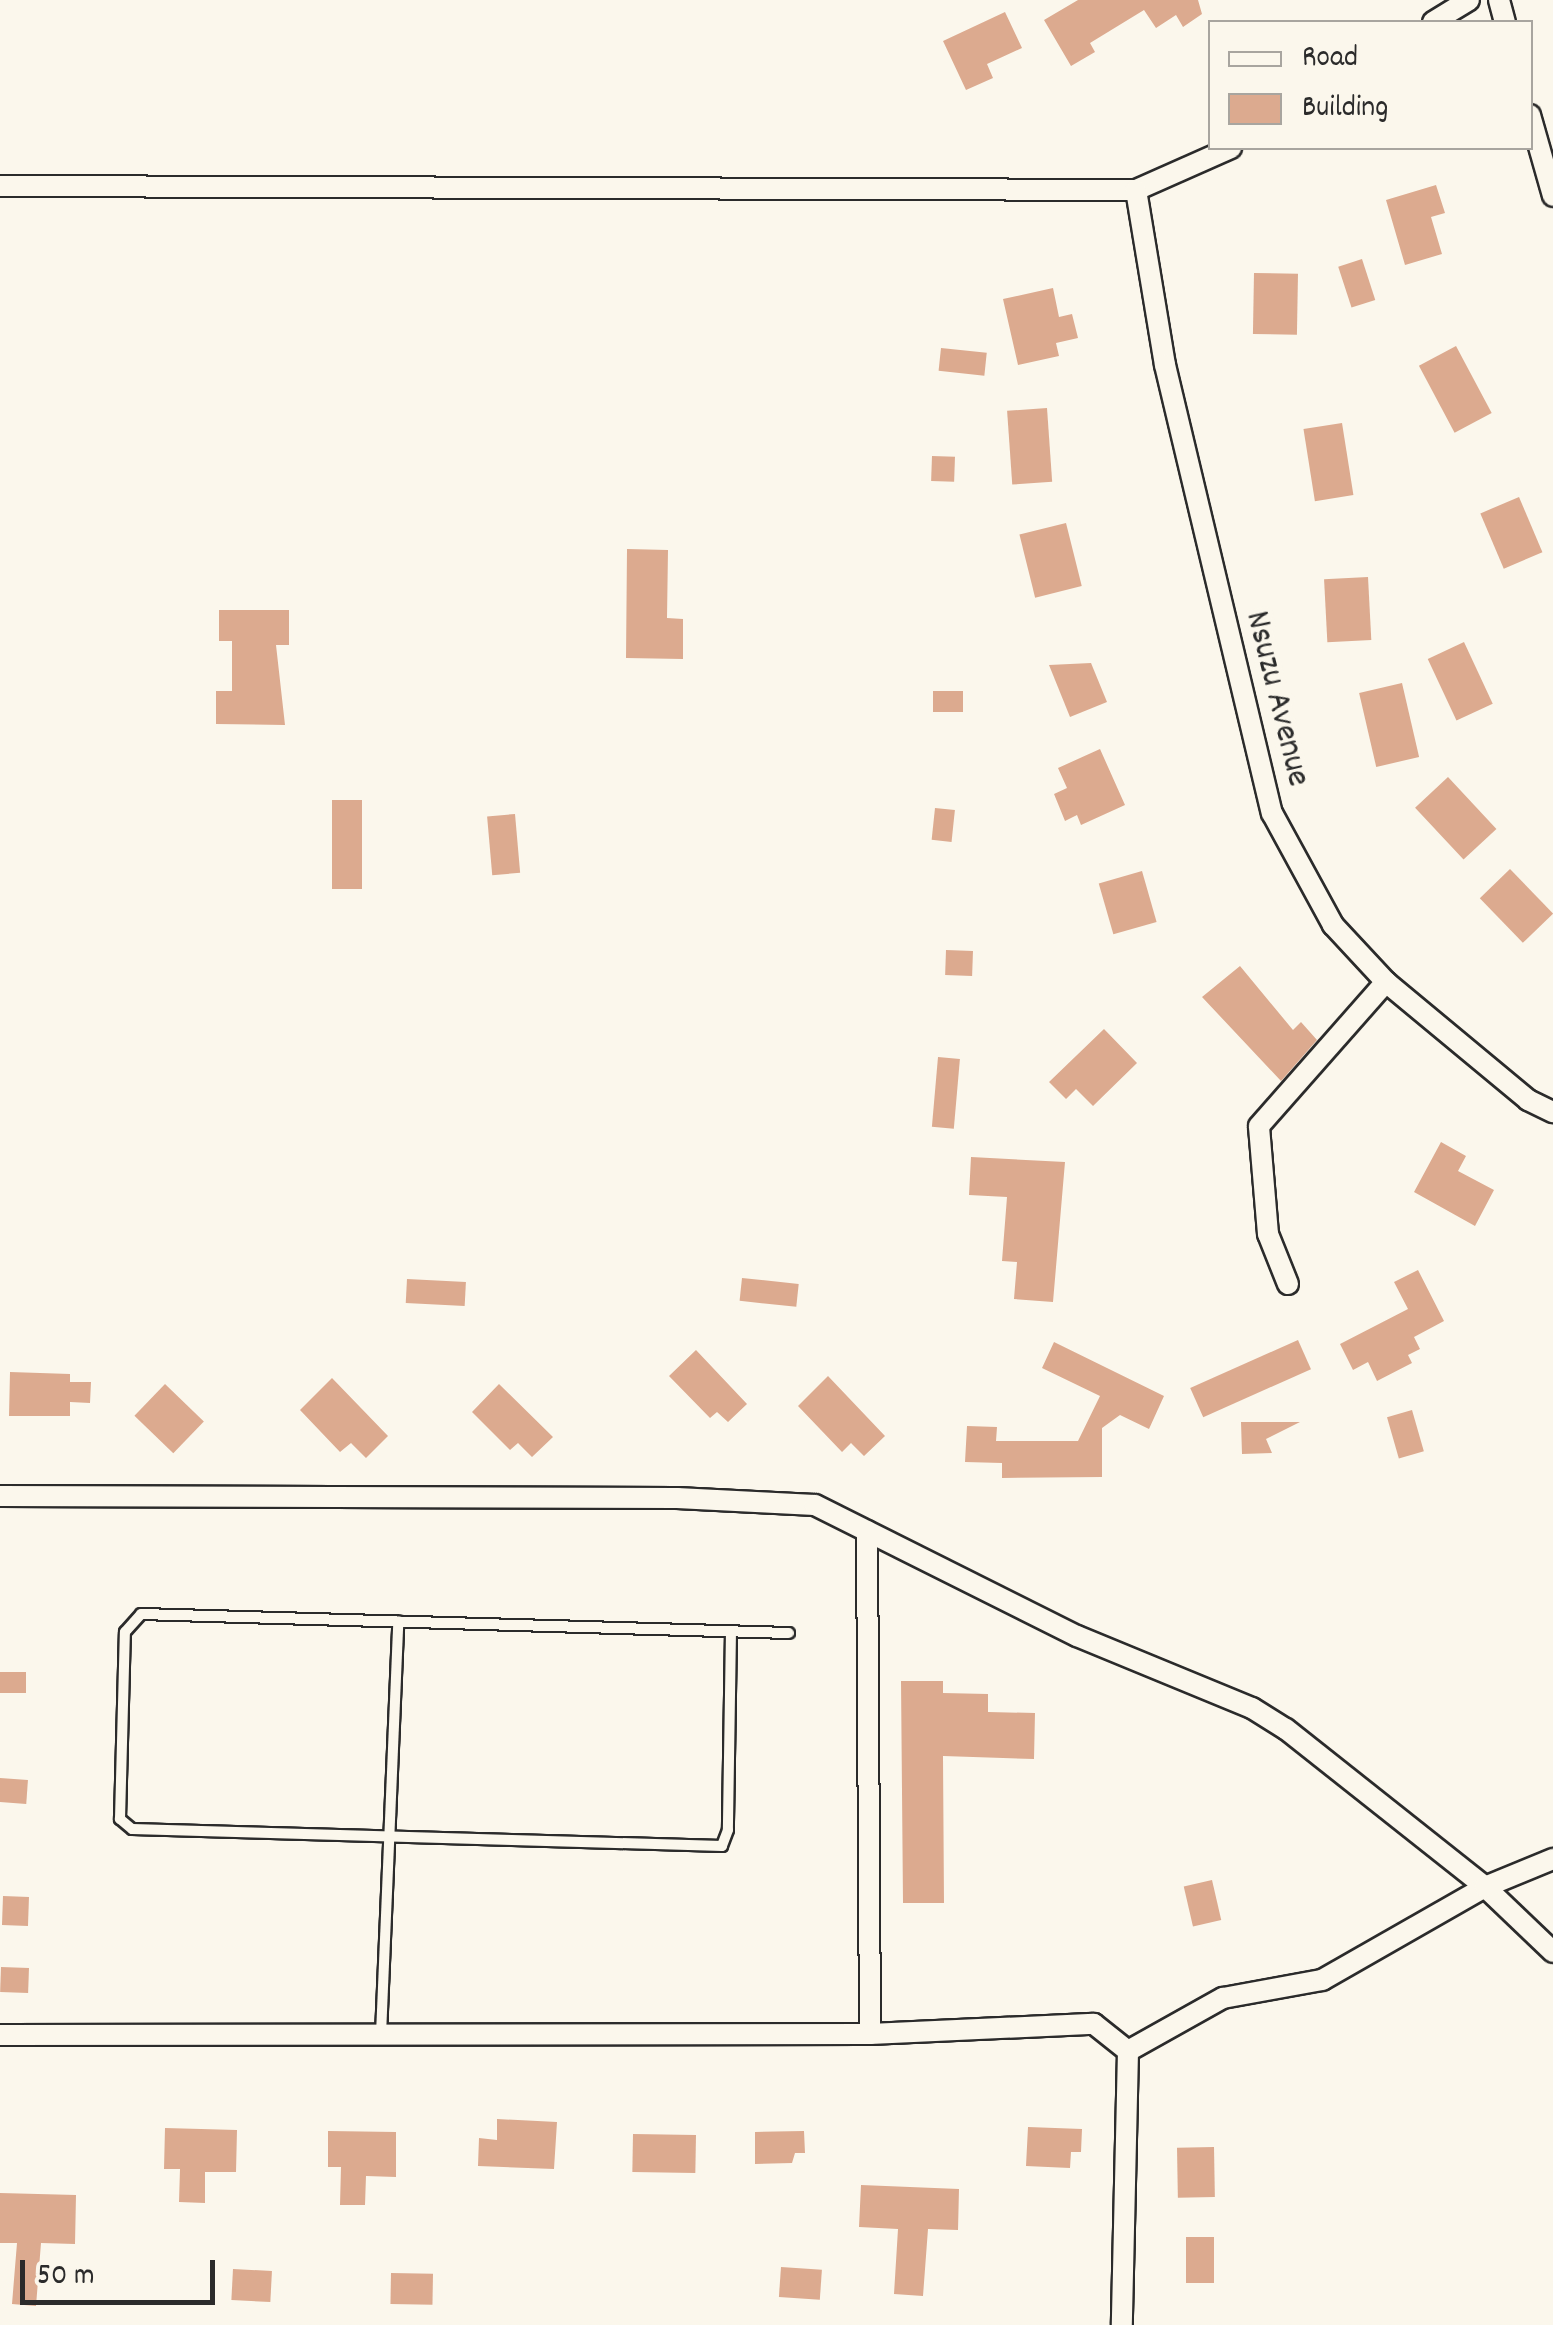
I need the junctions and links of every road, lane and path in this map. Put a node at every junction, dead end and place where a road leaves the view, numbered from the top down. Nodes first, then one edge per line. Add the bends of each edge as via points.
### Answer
1 (1469, 0) edge
2 (1436, 20) edge
3 (1533, 126) edge
4 (1226, 150) edge
5 (0, 186) edge
6 (1136, 190) junction
7 (1553, 196) edge
8 (1386, 982) junction
9 (1553, 1112) edge
10 (1288, 1284) dead end
11 (0, 1496) edge
12 (868, 1531) junction
13 (398, 1621) junction
14 (731, 1631) junction
15 (790, 1633) dead end
16 (390, 1836) junction
17 (1553, 1859) edge
18 (1485, 1887) junction
19 (1553, 1952) edge
20 (870, 2034) junction
21 (381, 2035) junction
22 (0, 2036) edge
23 (1128, 2051) junction
24 (1122, 2325) edge

1 - 2 street
3 - 7 street
4 - 6 street
5 - 6 street
6 - 8 street, Nsuzu Avenue via 1165,365 1272,813 1333,924
8 - 9 street, Nsuzu Avenue via 1528,1100
8 - 10 street via 1258,1126 1268,1234
11 - 12 street via 677,1498 814,1505
12 - 18 street via 1076,1636 1252,1708
12 - 20 street
13 - 14 lane
13 - 16 lane
13 - 16 lane via 140,1614 125,1632 117,1803 120,1819 132,1829
14 - 15 lane
14 - 16 lane via 728,1830 722,1846
16 - 21 lane
17 - 18 street
18 - 19 street
18 - 23 street via 1322,1980 1224,1998
20 - 21 street
20 - 23 street via 1094,2024
21 - 22 street
23 - 24 street

